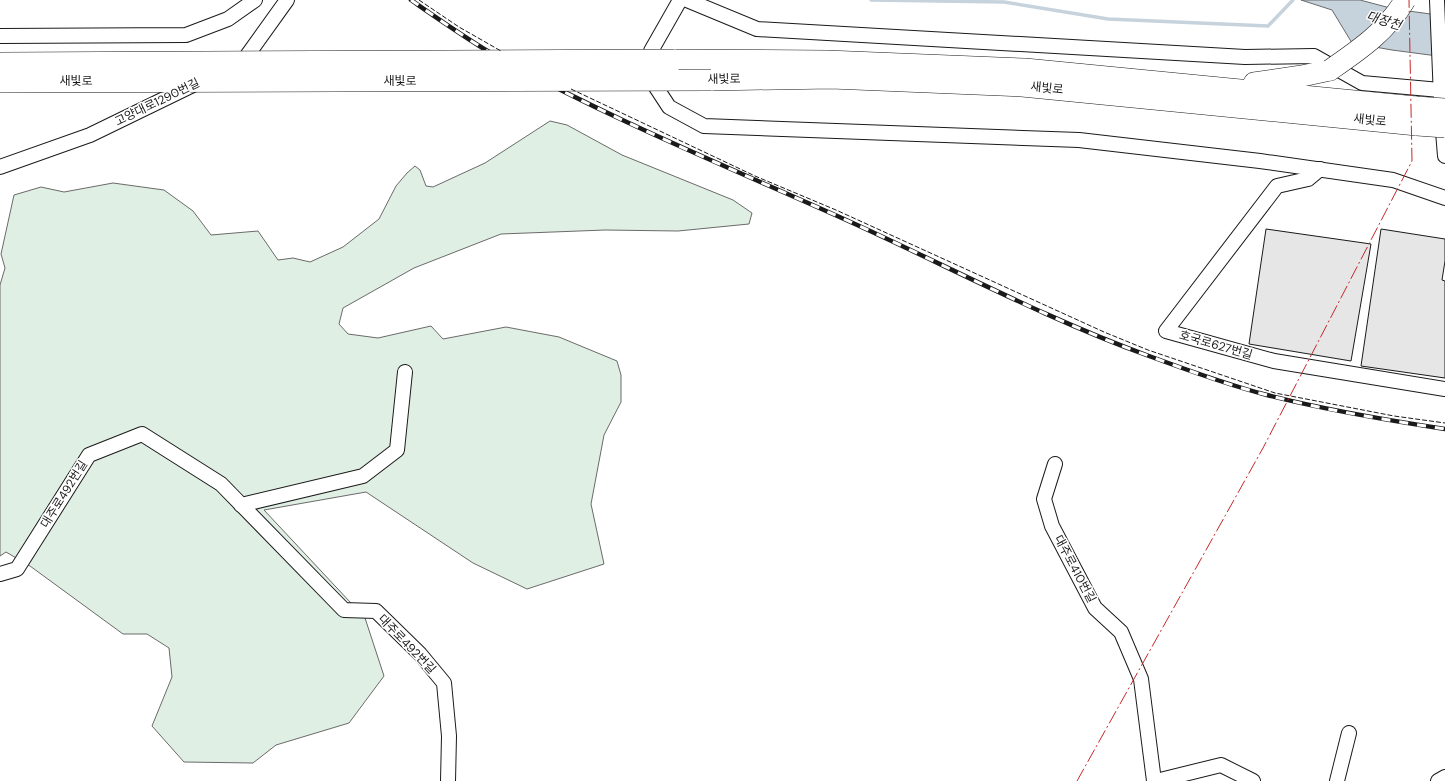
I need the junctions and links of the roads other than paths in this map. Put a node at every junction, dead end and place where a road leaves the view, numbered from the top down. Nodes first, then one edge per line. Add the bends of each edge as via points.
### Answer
1 (255, 0) edge
2 (287, 0) edge
3 (680, 0) edge
4 (687, 0) edge
5 (1405, 0) edge
6 (1436, 4) edge
7 (0, 36) edge
8 (0, 63) edge
9 (0, 82) edge
10 (1222, 88) junction
11 (1442, 99) edge
12 (1416, 116) junction
13 (1445, 127) edge
14 (1445, 156) edge
15 (0, 167) edge
16 (1320, 169) junction
17 (1445, 198) edge
18 (405, 372) dead end
19 (1445, 389) edge
20 (1055, 464) dead end
21 (241, 504) junction
22 (0, 574) edge
23 (1350, 734) dead end
24 (1445, 777) edge
25 (448, 781) edge
26 (1155, 781) edge
27 (1253, 781) edge
28 (1337, 781) edge
29 (1438, 781) edge

1 - 7 street via 228,19 186,35
2 - 15 street, 고양대로1290번길 via 244,60 90,135
3 - 16 street via 651,51 652,81 669,107 704,126 1079,140
4 - 11 street via 758,29 1245,57 1314,56 1362,83
5 - 10 highway, bridge via 1388,25 1366,45 1330,70
6 - 11 street via 1438,71
8 - 10 highway, 새빛로, bridge via 827,61 1025,68
9 - 12 highway, 새빛로, bridge via 831,78 1022,86
10 - 12 highway, 새빛로
11 - 12 highway, 새빛로, bridge
11 - 14 street
12 - 13 highway, 새빛로, bridge
16 - 17 street via 1393,180
16 - 19 street, 호국로627번길 via 1308,179 1277,186 1166,331 1274,362
18 - 21 street via 397,450 363,476
20 - 26 street, 대주로410번길 via 1044,499 1052,526 1096,608 1121,632 1141,680
21 - 22 street, 대주로492번길 via 221,484 142,434 89,455 16,569
21 - 25 street, 대주로492번길 via 344,610 376,612 420,654 444,683 449,736
23 - 28 street
24 - 29 street
26 - 27 street, 대주로410번길 via 1220,765

